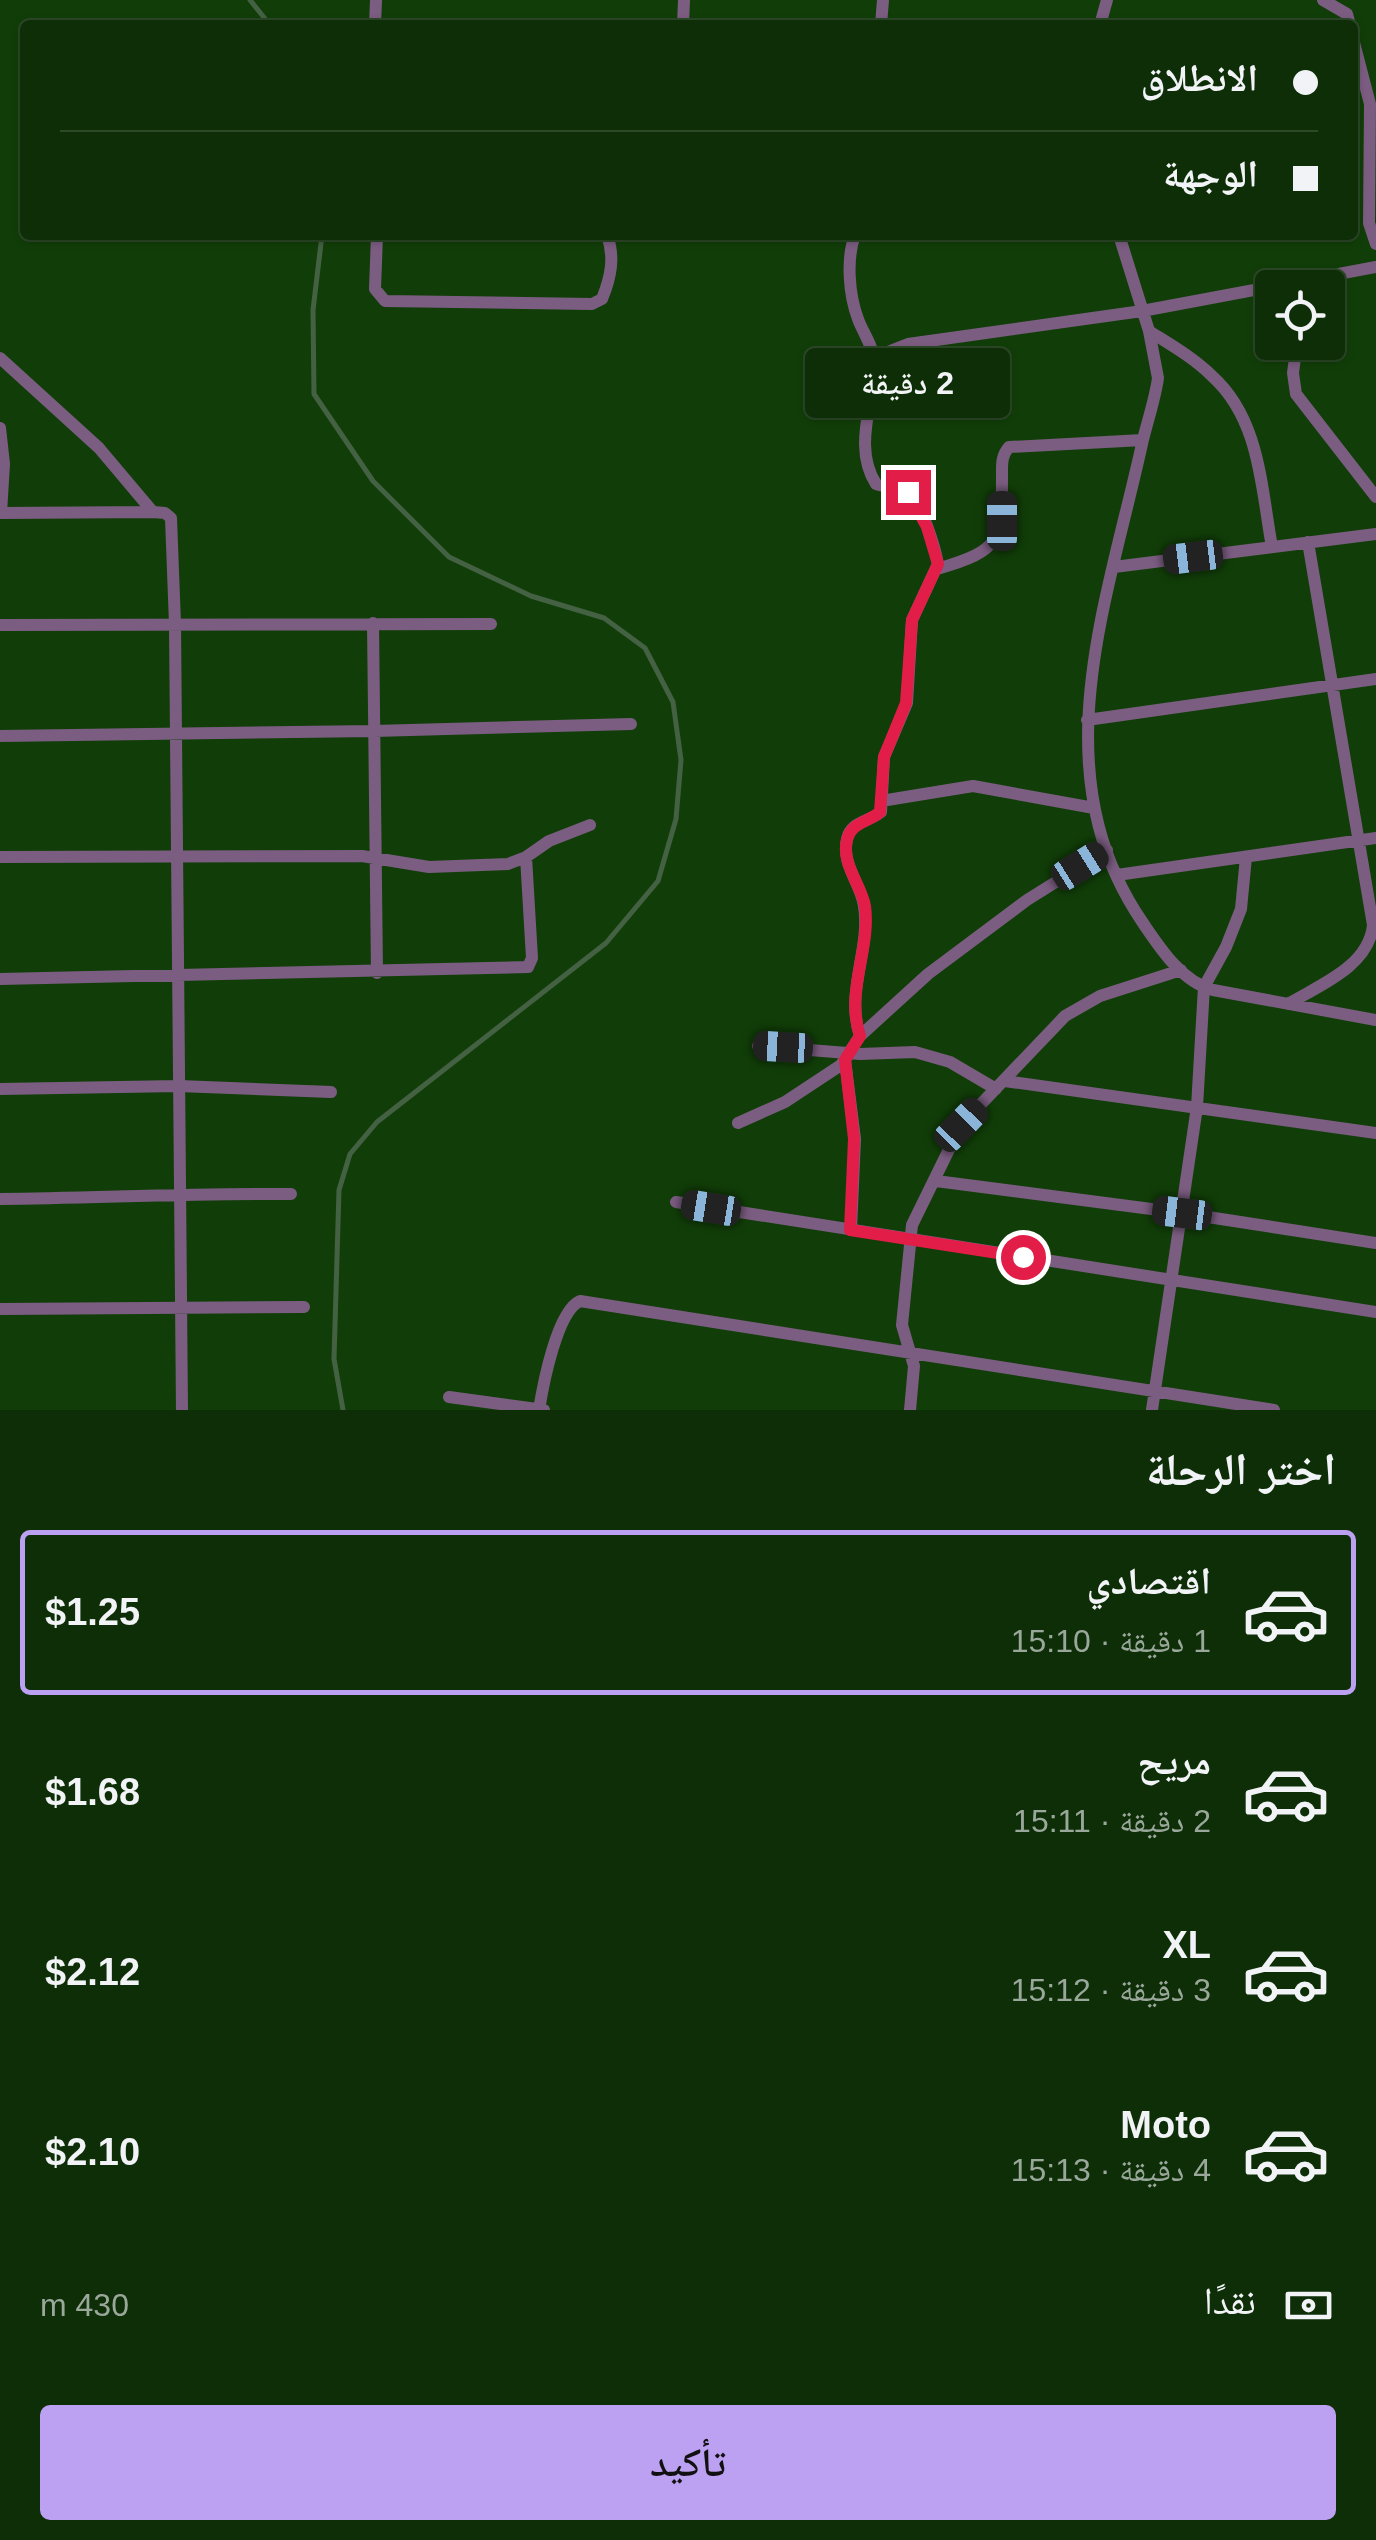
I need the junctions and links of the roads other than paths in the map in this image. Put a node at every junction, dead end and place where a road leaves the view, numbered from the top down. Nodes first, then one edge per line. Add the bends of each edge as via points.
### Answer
1 (1324, 0) edge
2 (1349, 20) edge
3 (1358, 56) edge
4 (1372, 122) edge
5 (377, 240) edge
6 (609, 240) edge
7 (853, 240) edge
8 (1121, 240) edge
9 (1376, 244) edge
10 (1376, 268) edge
11 (1345, 276) edge
12 (1255, 293) edge
13 (1142, 311) junction
14 (1150, 331) junction
15 (875, 357) junction
16 (0, 358) edge
17 (1295, 360) edge
18 (0, 428) edge
19 (1143, 440) junction
20 (1376, 497) edge
21 (153, 512) junction
22 (0, 513) edge
23 (1376, 534) edge
24 (1308, 542) junction
25 (1272, 547) junction
26 (1114, 567) junction
27 (936, 568) junction
28 (373, 623) junction
29 (175, 624) junction
30 (491, 624) dead end
31 (0, 625) edge
32 (1376, 679) edge
33 (1331, 686) junction
34 (1087, 720) junction
35 (632, 724) dead end
36 (374, 731) junction
37 (176, 735) junction
38 (0, 736) edge
39 (881, 802) junction
40 (1094, 808) junction
41 (590, 825) dead end
42 (1376, 838) edge
43 (1358, 840) junction
44 (1107, 850) junction
45 (176, 856) junction
46 (1246, 856) junction
47 (0, 857) edge
48 (376, 857) junction
49 (526, 857) junction
50 (1117, 876) junction
51 (1376, 956) edge
52 (1360, 958) junction
53 (1181, 970) junction
54 (378, 972) junction
55 (178, 976) junction
56 (0, 979) edge
57 (1204, 988) junction
58 (1288, 1004) junction
59 (1376, 1020) edge
60 (860, 1036) junction
61 (758, 1046) dead end
62 (848, 1056) junction
63 (1000, 1085) junction
64 (178, 1086) junction
65 (0, 1089) edge
66 (331, 1092) dead end
67 (1197, 1107) junction
68 (738, 1123) dead end
69 (1376, 1133) edge
70 (936, 1180) junction
71 (291, 1194) dead end
72 (180, 1196) junction
73 (0, 1199) edge
74 (676, 1202) dead end
75 (1182, 1213) junction
76 (850, 1230) junction
77 (910, 1239) junction
78 (1376, 1243) edge
79 (1173, 1281) junction
80 (180, 1306) junction
81 (304, 1307) dead end
82 (0, 1308) edge
83 (1376, 1312) edge
84 (911, 1354) junction
85 (1154, 1390) junction
86 (449, 1396) dead end
87 (182, 1410) edge
88 (542, 1410) edge
89 (910, 1410) edge
90 (1152, 1410) edge
91 (1274, 1410) edge

1 - 2 street
3 - 4 street
4 - 9 street via 1369,223
5 - 6 street via 375,289 385,301 592,304 608,285
7 - 15 street via 856,316
8 - 13 street
10 - 11 street
12 - 13 street
13 - 14 street
13 - 15 street via 908,344
14 - 19 street via 1158,378
14 - 25 street via 1211,374 1242,413
15 - 27 street via 865,434 868,466 880,486 911,496
16 - 21 street via 99,448
17 - 20 street via 1296,394
18 - 22 street
19 - 26 street
19 - 27 street via 1009,447 1002,458 997,538
21 - 22 street
21 - 29 street via 171,518
23 - 24 street
24 - 25 street
24 - 33 street
25 - 26 street
26 - 34 street
27 - 39 street via 912,620 906,703 884,757
28 - 29 street
28 - 30 street
28 - 36 street
29 - 31 street
29 - 37 street
32 - 33 street
33 - 34 street
33 - 43 street
34 - 40 street
35 - 36 street
36 - 37 street
36 - 48 street
37 - 38 street
37 - 45 street
39 - 40 street via 973,786
39 - 60 street via 880,814 857,824 847,840 865,908 854,1006
40 - 44 street
41 - 49 street
42 - 43 street
43 - 46 street
43 - 52 street via 1372,926
44 - 50 street
44 - 60 street via 967,944
45 - 47 street
45 - 48 street
45 - 55 street
46 - 50 street
46 - 57 street via 1241,909
48 - 49 street via 478,867
48 - 54 street
49 - 54 street via 531,966
50 - 53 street via 1132,908
51 - 52 street
52 - 58 street
53 - 57 street
53 - 63 street via 1080,1005
54 - 55 street
55 - 56 street
55 - 64 street
57 - 58 street
57 - 67 street
58 - 59 street
60 - 62 street
61 - 62 street
62 - 63 street via 924,1054
62 - 68 street via 786,1102
62 - 76 street via 854,1139
63 - 67 street
63 - 70 street via 961,1125
64 - 65 street
64 - 66 street
64 - 72 street
67 - 69 street
67 - 75 street
70 - 75 street
70 - 77 street via 914,1217
71 - 72 street
72 - 73 street
72 - 80 street
74 - 76 street
75 - 78 street
75 - 79 street
76 - 77 street
77 - 79 street
77 - 84 street via 902,1324
79 - 83 street
79 - 85 street
80 - 81 street
80 - 82 street
80 - 87 street
84 - 85 street
84 - 88 street via 580,1301 560,1328
84 - 89 street
85 - 90 street
85 - 91 street
86 - 88 street

